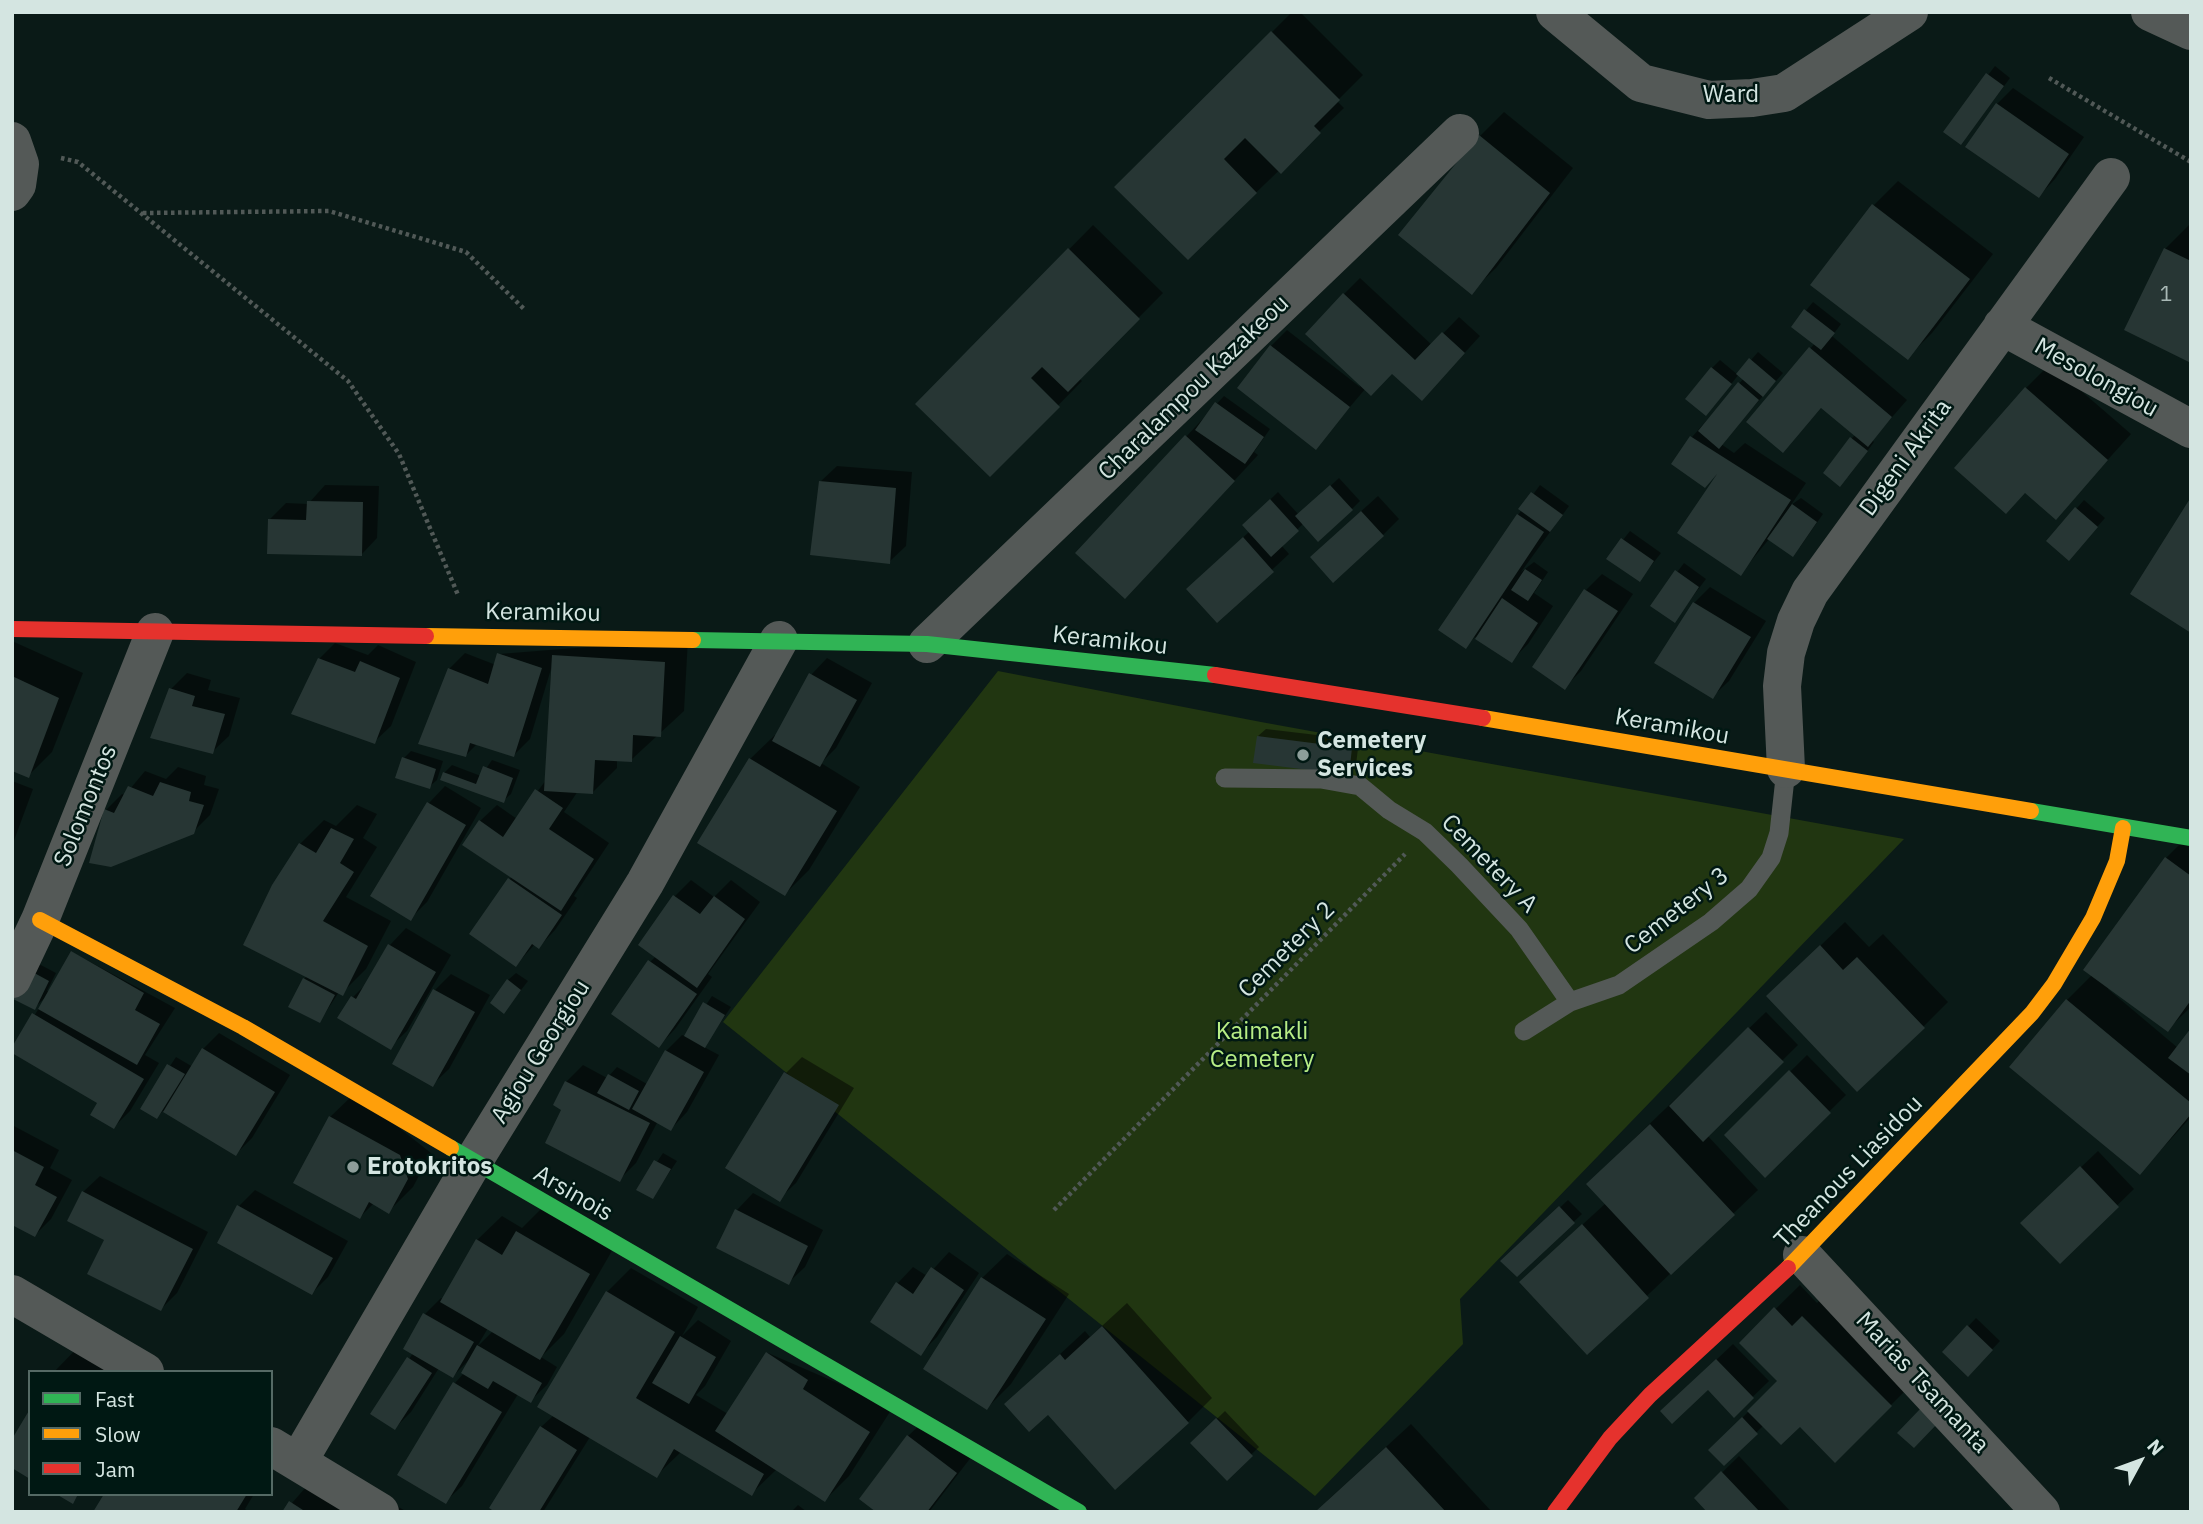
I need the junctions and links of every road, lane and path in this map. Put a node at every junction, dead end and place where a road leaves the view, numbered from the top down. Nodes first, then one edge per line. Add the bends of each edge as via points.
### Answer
1 (1555, 12) edge
2 (1909, 12) edge
3 (2150, 12) edge
4 (2191, 31) edge
5 (2049, 78) dead end
6 (1460, 133) dead end
7 (13, 143) edge
8 (2191, 163) edge
9 (2111, 177) dead end
10 (12, 192) edge
11 (142, 213) junction
12 (525, 310) dead end
13 (2002, 326) junction
14 (2191, 429) edge
15 (12, 629) edge
16 (155, 632) junction
17 (475, 634) junction
18 (779, 640) junction
19 (927, 644) junction
20 (1786, 769) junction
21 (1225, 778) dead end
22 (2123, 828) junction
23 (1425, 832) junction
24 (2191, 838) edge
25 (40, 920) junction
26 (12, 979) edge
27 (1570, 1002) junction
28 (1524, 1031) dead end
29 (473, 1162) junction
30 (1054, 1210) dead end
31 (1802, 1255) junction
32 (12, 1294) edge
33 (142, 1370) edge
34 (285, 1454) edge
35 (380, 1512) edge
36 (1079, 1512) edge
37 (1555, 1512) edge
38 (2041, 1512) edge

1 - 2 street, Ward via 1641,83 1709,100 1784,93
3 - 4 street
5 - 8 path
6 - 19 street, Charalampou Kazakeou
7 - 10 street via 20,164 18,185
7 - 11 path via 78,162
9 - 13 street, Digeni Akrita
11 - 12 path via 329,211 466,252
11 - 17 path via 348,381 398,454
13 - 14 street, Mesolongiou
13 - 20 street, Digeni Akrita via 1805,602 1786,653 1782,686
15 - 16 street, Keramikou
16 - 17 street, Keramikou
16 - 25 street, Solomontos
17 - 18 street, Keramikou
18 - 19 street, Keramikou
18 - 29 street, Agiou Georgiou via 645,883
19 - 20 street, Keramikou via 1251,679
20 - 22 street, Keramikou
20 - 27 lane, Cemetery 3 via 1779,833 1770,858 1749,889 1711,922 1619,985
21 - 23 lane, Cemetery A via 1321,779 1360,786
22 - 24 street, Keramikou
22 - 31 street, Theanous Liasidou via 2107,889 2054,984 2032,1013
23 - 27 lane, Cemetery A via 1519,929
23 - 30 path, Cemetery 2
25 - 26 street, Solomontos
25 - 29 street, Arsinois via 243,1027
27 - 28 lane, Cemetery 3
29 - 34 street, Agiou Georgiou
29 - 36 street, Arsinois
31 - 37 street, Theanous Liasidou via 1650,1395
31 - 38 street, Marias Tsamanta
32 - 33 street
34 - 35 street

